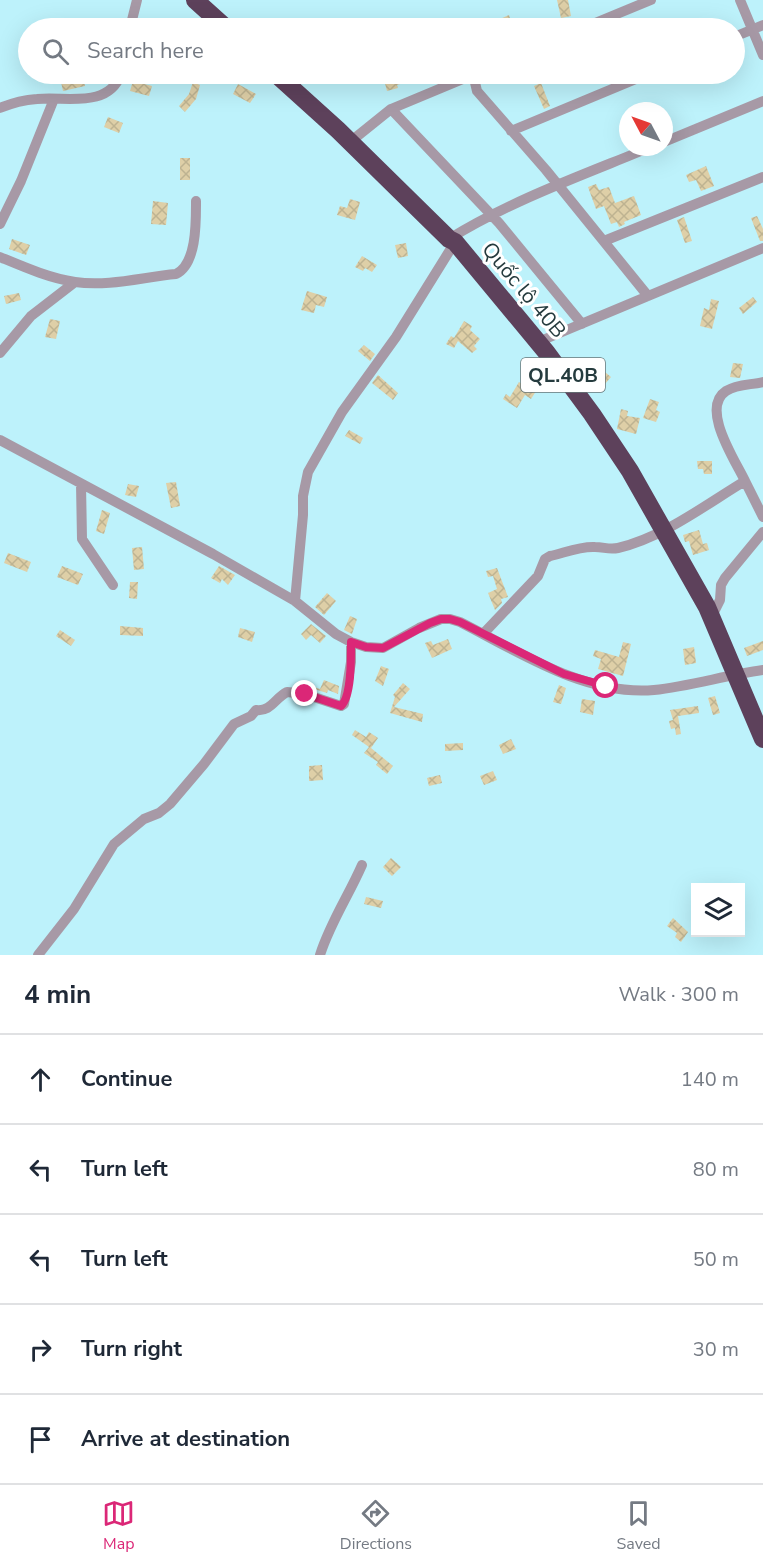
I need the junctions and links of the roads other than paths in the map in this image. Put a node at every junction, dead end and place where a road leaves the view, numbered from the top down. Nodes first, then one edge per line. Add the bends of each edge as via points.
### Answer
1 (137, 0) edge
2 (195, 0) edge
3 (651, 0) edge
4 (740, 0) edge
5 (132, 18) edge
6 (215, 18) edge
7 (607, 18) edge
8 (758, 28) edge
9 (763, 55) edge
10 (115, 84) edge
11 (287, 84) edge
12 (450, 84) edge
13 (476, 84) edge
14 (624, 84) edge
15 (54, 99) junction
16 (763, 101) edge
17 (0, 108) edge
18 (391, 109) junction
19 (511, 131) junction
20 (673, 138) edge
21 (350, 142) junction
22 (630, 156) edge
23 (763, 177) edge
24 (559, 186) junction
25 (196, 201) dead end
26 (492, 215) junction
27 (0, 224) edge
28 (452, 240) junction
29 (604, 241) junction
30 (763, 248) edge
31 (0, 257) edge
32 (75, 282) junction
33 (648, 296) junction
34 (582, 324) junction
35 (538, 342) junction
36 (0, 353) edge
37 (763, 382) edge
38 (0, 440) edge
39 (745, 481) junction
40 (81, 484) junction
41 (763, 517) edge
42 (664, 530) junction
43 (763, 532) edge
44 (113, 585) dead end
45 (295, 602) junction
46 (711, 618) junction
47 (483, 634) junction
48 (351, 642) junction
49 (763, 670) edge
50 (734, 674) junction
51 (763, 739) edge
52 (362, 865) dead end
53 (38, 955) edge
54 (320, 955) edge

1 - 5 street
2 - 6 highway
3 - 7 street
4 - 8 street
8 - 9 street
10 - 15 street via 101,96
11 - 21 highway, Quốc lộ 40B / QL.40B
12 - 18 street
13 - 19 street via 477,91
14 - 19 street
15 - 17 street via 38,98
15 - 27 street
16 - 20 street
18 - 21 street
18 - 26 street
19 - 24 street
21 - 28 highway, Quốc lộ 40B / QL.40B
22 - 24 street
23 - 29 street
24 - 26 street
24 - 29 street
25 - 32 street via 192,250 180,272 98,283
26 - 28 street
26 - 34 street
28 - 35 highway, Quốc lộ 40B / QL.40B
28 - 45 street via 396,337 342,412 308,472
29 - 33 street
30 - 33 street
31 - 32 street
32 - 36 street via 31,316
33 - 34 street
34 - 35 street
35 - 42 highway, Quốc lộ 40B / QL.40B via 599,423
37 - 39 street via 732,388 719,396 716,405 719,425
38 - 40 street
39 - 41 street
39 - 42 street
40 - 44 street via 82,539
40 - 45 street
42 - 46 highway, Quốc lộ 40B / QL.40B
42 - 47 street via 621,548 582,548 550,556 543,562 541,572
43 - 46 street via 725,578
45 - 48 street
46 - 50 highway, Quốc lộ 40B / QL.40B
47 - 48 street via 460,622 441,619 383,648
47 - 50 street via 564,674 621,689 653,690
48 - 53 street via 344,704 286,692 271,706 234,724 170,804 114,844 74,909
49 - 50 street
50 - 51 highway, Quốc lộ 40B / QL.40B
52 - 54 street

